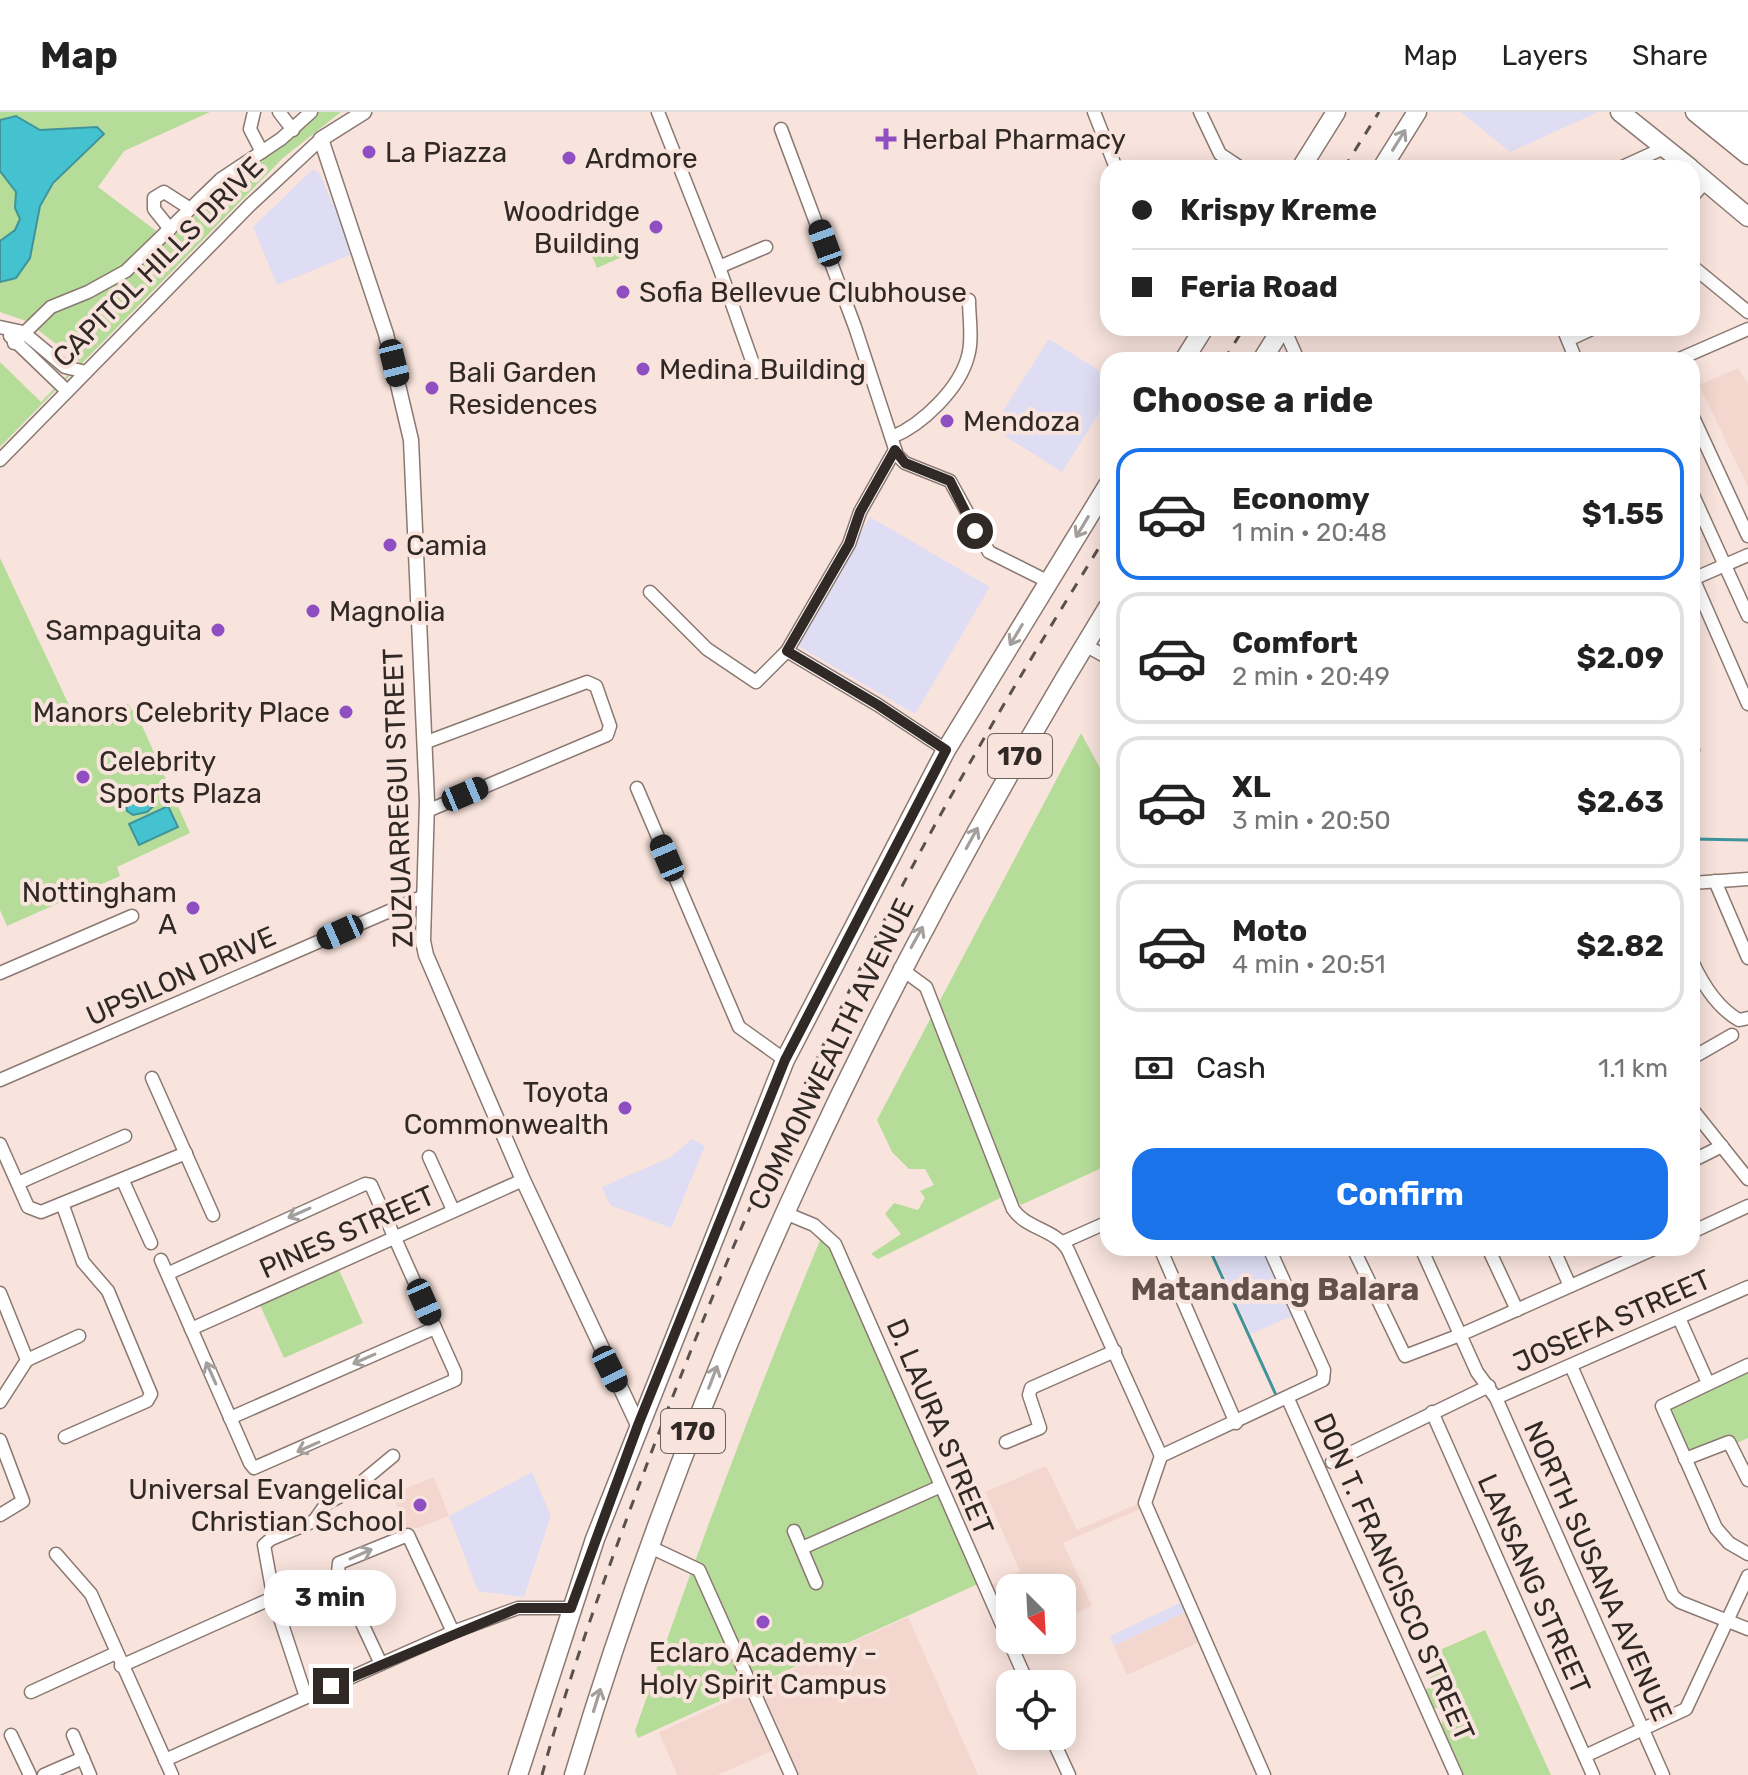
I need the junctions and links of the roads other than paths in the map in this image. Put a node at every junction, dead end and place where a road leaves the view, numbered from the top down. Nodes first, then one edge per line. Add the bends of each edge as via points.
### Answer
1 (254, 112) edge
2 (279, 112) edge
3 (311, 112) edge
4 (364, 112) edge
5 (658, 112) edge
6 (1094, 112) edge
7 (1200, 112) edge
8 (1336, 112) edge
9 (1417, 112) edge
10 (1620, 112) edge
11 (1695, 112) edge
12 (1717, 112) edge
13 (1740, 112) edge
14 (1748, 119) edge
15 (781, 129) dead end
16 (293, 130) junction
17 (1748, 137) edge
18 (321, 139) junction
19 (1664, 148) junction
20 (262, 152) junction
21 (1748, 155) edge
22 (1113, 160) edge
23 (1229, 160) edge
24 (1306, 160) edge
25 (1387, 160) edge
26 (1638, 160) edge
27 (1679, 160) edge
28 (1700, 176) edge
29 (189, 208) junction
30 (1748, 217) edge
31 (170, 229) junction
32 (766, 247) dead end
33 (719, 267) junction
34 (1700, 273) edge
35 (969, 300) dead end
36 (1748, 312) edge
37 (3, 329) edge
38 (1748, 329) edge
39 (23, 332) junction
40 (14, 343) junction
41 (1695, 352) edge
42 (86, 372) junction
43 (756, 372) dead end
44 (67, 391) junction
45 (1700, 432) edge
46 (894, 444) junction
47 (0, 460) edge
48 (1100, 498) edge
49 (1700, 510) edge
50 (1748, 536) edge
51 (1748, 555) edge
52 (1725, 565) junction
53 (1700, 575) edge
54 (1049, 582) junction
55 (650, 592) dead end
56 (1700, 594) edge
57 (1747, 611) edge
58 (1100, 620) edge
59 (1085, 645) junction
60 (787, 651) junction
61 (1100, 653) edge
62 (1748, 704) edge
63 (424, 743) junction
64 (946, 750) junction
65 (637, 788) dead end
66 (427, 811) junction
67 (1748, 879) edge
68 (1715, 881) junction
69 (1700, 882) edge
70 (424, 896) junction
71 (132, 916) dead end
72 (1748, 958) edge
73 (900, 968) junction
74 (0, 973) edge
75 (1700, 975) edge
76 (1744, 1019) edge
77 (1732, 1035) dead end
78 (1700, 1053) edge
79 (785, 1060) junction
80 (152, 1078) dead end
81 (0, 1080) edge
82 (1700, 1119) edge
83 (125, 1136) dead end
84 (1722, 1146) junction
85 (1, 1148) edge
86 (186, 1153) junction
87 (429, 1157) dead end
88 (1700, 1157) edge
89 (1748, 1179) edge
90 (523, 1180) junction
91 (123, 1181) junction
92 (18, 1183) junction
93 (63, 1206) junction
94 (1748, 1206) edge
95 (453, 1210) junction
96 (785, 1213) junction
97 (213, 1215) dead end
98 (1100, 1226) edge
99 (1700, 1228) edge
100 (395, 1236) junction
101 (1063, 1242) junction
102 (151, 1243) dead end
103 (1163, 1256) edge
104 (1273, 1256) edge
105 (1357, 1256) edge
106 (1425, 1256) edge
107 (1492, 1256) edge
108 (1557, 1256) edge
109 (1622, 1256) edge
110 (1638, 1256) edge
111 (161, 1260) dead end
112 (1625, 1262) junction
113 (167, 1274) junction
114 (1570, 1286) junction
115 (1748, 1287) edge
116 (1, 1300) edge
117 (1517, 1310) junction
118 (1679, 1318) junction
119 (435, 1328) junction
120 (191, 1329) junction
121 (1460, 1335) junction
122 (79, 1336) dead end
123 (1115, 1351) junction
124 (27, 1360) junction
125 (1748, 1365) edge
126 (1571, 1366) junction
127 (1708, 1383) junction
128 (1489, 1386) junction
129 (1496, 1398) junction
130 (1288, 1399) junction
131 (0, 1402) edge
132 (1432, 1412) junction
133 (230, 1418) junction
134 (1236, 1423) junction
135 (638, 1425) junction
136 (65, 1437) dead end
137 (0, 1440) edge
138 (1006, 1442) dead end
139 (393, 1456) dead end
140 (1161, 1456) junction
141 (1685, 1459) junction
142 (1332, 1462) dead end
143 (1748, 1480) edge
144 (939, 1487) junction
145 (0, 1515) edge
146 (794, 1531) dead end
147 (648, 1546) junction
148 (802, 1548) junction
149 (56, 1554) dead end
150 (1748, 1554) edge
151 (1748, 1576) edge
152 (816, 1583) dead end
153 (274, 1600) junction
154 (571, 1608) junction
155 (1730, 1621) junction
156 (1748, 1629) edge
157 (453, 1632) junction
158 (118, 1660) junction
159 (381, 1664) junction
160 (1022, 1670) edge
161 (31, 1692) dead end
162 (306, 1697) junction
163 (1643, 1731) junction
164 (11, 1735) dead end
165 (73, 1735) dead end
166 (1057, 1750) edge
167 (1585, 1756) junction
168 (83, 1758) junction
169 (165, 1760) junction
170 (30, 1775) edge
171 (44, 1775) edge
172 (90, 1775) edge
173 (172, 1775) edge
174 (518, 1775) edge
175 (574, 1775) edge
176 (791, 1775) edge
177 (1069, 1775) edge
178 (1264, 1775) edge
179 (1456, 1775) edge
180 (1593, 1775) edge
181 (1663, 1775) edge

1 - 20 street via 250,129
2 - 16 street
3 - 16 street
4 - 18 street, CAPITOL HILLS DRIVE
5 - 33 street
6 - 22 street
7 - 23 street via 1220,154
8 - 24 main road
25 -> 9 main road
10 - 19 main road
11 - 21 main road
12 - 17 main road
13 - 14 main road
15 - 46 street
16 - 20 street
18 - 42 street, CAPITOL HILLS DRIVE
18 - 63 street, ZUZUARREGUI STREET via 382,319 411,440
19 - 26 street
19 - 27 main road
20 - 29 street via 234,168
28 - 30 main road
29 - 31 street
29 - 31 street via 171,193 154,198 154,209
31 - 39 street via 126,271 51,307
32 - 33 street
33 - 43 street
34 - 36 street
35 - 46 street via 970,349 963,372
37 - 39 street
37 - 40 street
38 - 41 street
39 - 40 street
39 - 42 street via 65,367
40 - 44 street
42 - 44 street, CAPITOL HILLS DRIVE
44 - 47 street, CAPITOL HILLS DRIVE
45 - 50 street
46 - 54 street via 905,463 950,481 989,552
46 - 60 street via 849,544
48 -> 54 main road, COMMONWEALTH AVENUE / 170
49 - 52 street
51 - 52 street
52 - 53 street
52 - 57 street
54 -> 64 main road, COMMONWEALTH AVENUE / 170
55 - 60 street via 707,649 756,682
56 - 62 street
58 - 59 main road, COMMONWEALTH AVENUE / 170
59 - 61 street
73 -> 59 main road, COMMONWEALTH AVENUE / 170
60 - 64 street
63 - 66 street, ZUZUARREGUI STREET
63 - 66 street via 587,682 596,686 610,726 607,735
64 - 79 main road, COMMONWEALTH AVENUE / 170
65 - 79 street via 739,1027
66 - 70 street, ZUZUARREGUI STREET
67 - 68 street
68 - 69 street
68 - 72 street
70 - 81 street, UPSILON DRIVE
70 - 90 street, ZUZUARREGUI STREET via 426,955
71 - 74 street
73 - 96 main road, COMMONWEALTH AVENUE / 170
73 - 101 street via 926,987 1013,1209 1020,1219
75 - 76 street via 1707,988
77 - 78 street
79 - 135 main road, COMMONWEALTH AVENUE / 170
80 - 86 street
82 - 84 street
83 - 92 street
84 - 88 street
84 - 89 street
85 - 92 street
86 - 91 street
86 - 97 street
87 - 95 street
90 - 95 street, PINES STREET
90 - 135 street, ZUZUARREGUI STREET
91 - 93 street
91 - 102 street
92 - 93 street via 28,1207 41,1212
93 - 136 street via 83,1262 108,1291 151,1394 147,1401
94 - 99 street
95 - 100 street, PINES STREET
96 - 144 street, D. LAURA STREET via 814,1225 835,1244
147 -> 96 main road, COMMONWEALTH AVENUE / 170 via 725,1347
98 - 101 street
100 -> 113 street via 371,1185 365,1184
100 - 119 street
100 - 120 street, PINES STREET
101 - 123 street
103 - 134 street
104 - 130 street via 1324,1370 1323,1380
105 - 121 street via 1405,1356
106 - 121 street, NORTH SUSANA AVENUE
107 - 117 street
108 - 114 street
109 - 112 street
110 - 112 street
111 - 113 street
112 - 114 street
113 - 120 street
114 - 117 street
115 - 118 street, JOSEFA STREET
116 - 124 street
117 - 121 street
118 - 126 street, JOSEFA STREET
118 - 127 street
119 -> 133 street
119 -> 133 street via 455,1380 262,1468 254,1468
133 -> 120 street
121 - 128 street, NORTH SUSANA AVENUE
122 - 124 street
123 - 138 street via 1028,1390 1040,1428
123 - 140 street
124 - 131 street
125 - 127 street
126 - 129 street, JOSEFA STREET
126 - 155 street via 1673,1596
127 - 141 street via 1662,1406
128 - 129 street, NORTH SUSANA AVENUE
128 - 132 street
129 - 163 street, NORTH SUSANA AVENUE
130 - 134 street
130 - 179 street, DON T. FRANCISCO STREET
132 - 142 street
132 - 167 street, LANSANG STREET
134 - 140 street
135 - 154 main road, COMMONWEALTH AVENUE / 170
137 - 145 street via 23,1501
139 - 153 street via 327,1503 314,1521 267,1541
140 - 178 street via 1145,1503
141 - 143 street via 1729,1442
141 - 150 street via 1716,1528
144 - 148 street
144 - 160 street, D. LAURA STREET
146 - 148 street
175 -> 147 main road, COMMONWEALTH AVENUE / 170
147 - 176 street via 699,1570
148 - 152 street
149 - 158 street via 86,1585
151 - 155 street
153 - 158 street
153 - 162 street
154 - 157 street via 518,1608
154 - 174 main road, COMMONWEALTH AVENUE / 170
155 - 156 street
155 - 163 street via 1686,1709
157 - 159 street
159 -> 157 street via 338,1572 339,1563 408,1535
158 - 161 street
158 - 169 street
159 - 162 street
162 - 169 street
163 - 167 street
163 - 181 street, NORTH SUSANA AVENUE
164 - 170 street
165 - 168 street
166 - 177 street
167 - 180 street, LANSANG STREET
168 - 171 street
168 - 172 street
169 - 173 street

